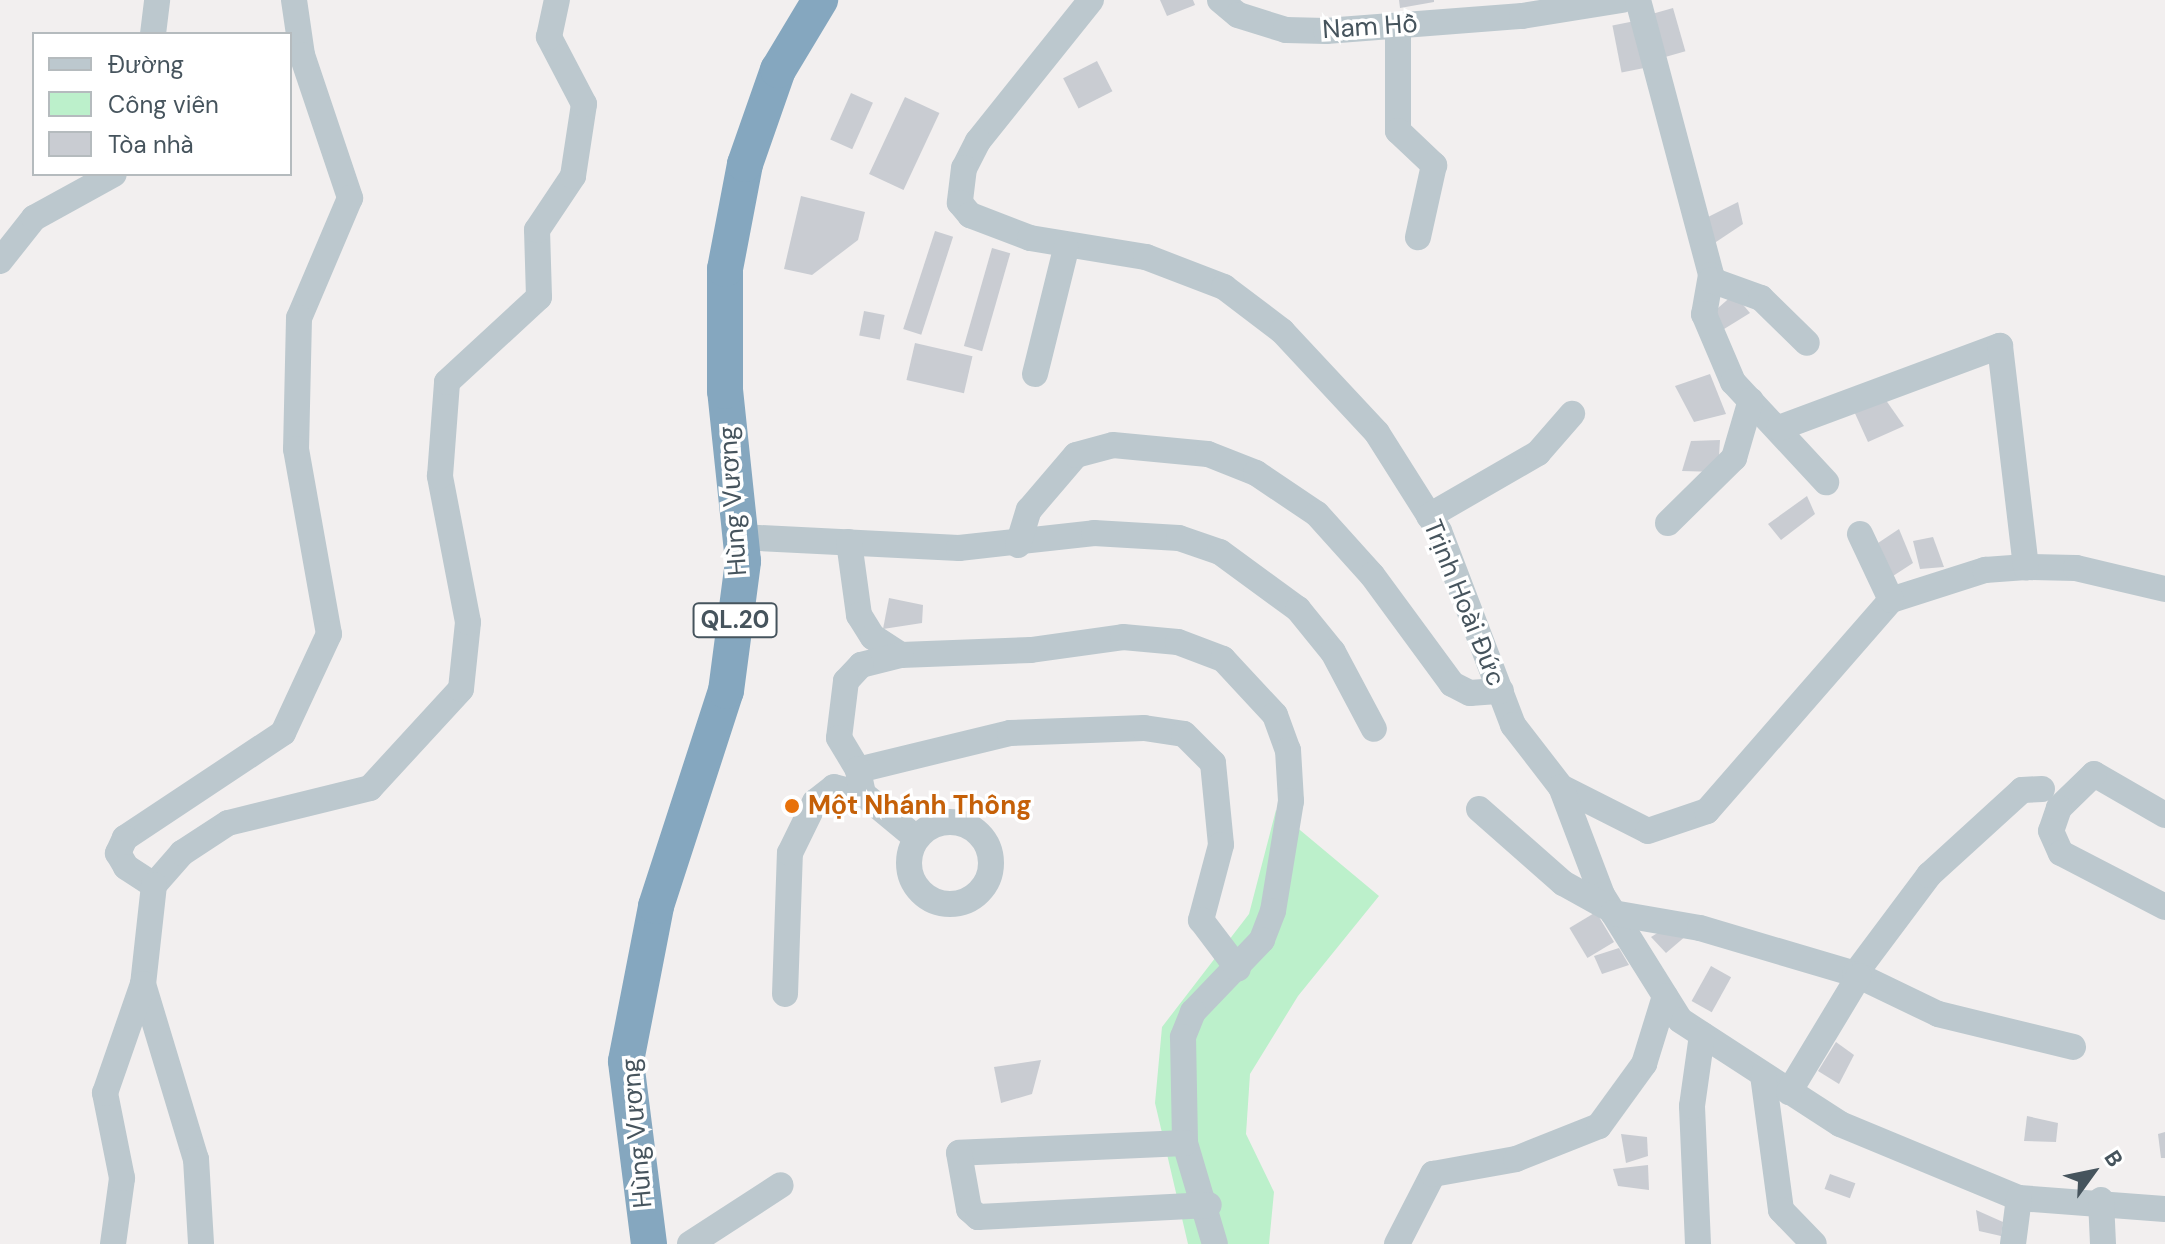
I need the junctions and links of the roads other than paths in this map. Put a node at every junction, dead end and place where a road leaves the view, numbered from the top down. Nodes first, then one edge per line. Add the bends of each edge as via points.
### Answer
1 (157, 0) edge
2 (294, 0) edge
3 (557, 0) edge
4 (820, 0) edge
5 (1091, 0) edge
6 (1220, 0) edge
7 (1622, 0) edge
8 (1638, 0) edge
9 (1454, 10) edge
10 (1398, 25) junction
11 (153, 32) edge
12 (110, 176) edge
13 (1418, 237) dead end
14 (1066, 249) junction
15 (0, 261) edge
16 (1711, 280) junction
17 (1807, 343) dead end
18 (1035, 374) dead end
19 (1751, 400) junction
20 (1572, 414) dead end
21 (1779, 428) junction
22 (1826, 482) dead end
23 (1429, 516) junction
24 (1668, 523) dead end
25 (1860, 534) dead end
26 (740, 537) junction
27 (849, 542) junction
28 (1018, 545) junction
29 (2026, 567) junction
30 (2165, 589) edge
31 (1891, 600) junction
32 (901, 655) junction
33 (1501, 691) junction
34 (1374, 729) dead end
35 (860, 782) junction
36 (1561, 787) junction
37 (2042, 789) dead end
38 (1479, 809) dead end
39 (2165, 815) edge
40 (916, 838) dead end
41 (154, 885) junction
42 (2165, 907) edge
43 (1612, 911) junction
44 (1238, 969) junction
45 (1857, 975) junction
46 (143, 984) junction
47 (785, 994) dead end
48 (1665, 996) junction
49 (1702, 1035) junction
50 (2073, 1047) dead end
51 (1763, 1075) junction
52 (1789, 1092) junction
53 (1185, 1143) junction
54 (781, 1185) dead end
55 (2019, 1198) junction
56 (2101, 1200) junction
57 (1209, 1205) junction
58 (2165, 1209) edge
59 (113, 1244) edge
60 (201, 1244) edge
61 (649, 1244) edge
62 (690, 1244) edge
63 (1215, 1244) edge
64 (1397, 1244) edge
65 (1698, 1244) edge
66 (1814, 1244) edge
67 (2013, 1244) edge
68 (2103, 1244) edge

1 - 11 street
2 - 41 street via 302,55 350,198 299,318 296,449 329,634 283,733 125,838 118,853 126,867
3 - 41 street via 549,37 584,104 573,176 537,230 539,297 447,382 440,476 468,622 461,689 370,788 228,823 182,853
4 - 26 highway, Hùng Vương / QL.20 via 778,70 745,164 725,269 725,391
5 - 14 street, Trịnh Hoài Đức via 978,141 964,168 960,203 970,215
6 - 10 street, Nam Hồ via 1238,15 1286,30
7 - 9 street, Nam Hồ
8 - 16 street
9 - 10 street, Nam Hồ
10 - 13 street via 1398,131 1434,165
12 - 15 street via 34,218
14 - 18 street
14 - 23 street, Trịnh Hoài Đức via 1146,257 1224,287 1282,331 1377,433
16 - 17 street via 1761,298
16 - 19 street via 1704,314 1733,382
19 - 21 street
19 - 24 street via 1734,458
20 - 23 street via 1538,453
21 - 22 street
21 - 29 street via 2000,346
23 - 33 street, Trịnh Hoài Đức
25 - 31 street
26 - 27 street
26 - 61 highway, Hùng Vương / QL.20 via 726,691 656,906 626,1061
27 - 28 street
27 - 32 street via 850,591 859,615 873,637
28 - 33 street via 1029,510 1076,455 1113,445 1208,454 1256,473 1317,514 1372,575 1452,684 1470,693
28 - 34 street via 1144,533 1220,552 1298,609 1333,652
29 - 30 street via 2076,568
29 - 31 street via 1985,570
31 - 36 street, Trịnh Hoài Đức via 1707,811 1648,831
32 - 35 street via 861,665 846,681 839,738
32 - 44 street via 1017,651 1123,637 1178,642 1223,659 1251,683 1288,750 1291,801 1273,911 1262,940
33 - 36 street, Trịnh Hoài Đức via 1513,725
35 - 40 street
35 - 44 street via 1010,733 1184,734 1213,763 1221,845 1201,920
35 - 47 street via 825,794 790,853
36 - 43 street
37 - 45 street via 2022,790 1929,875
38 - 43 street via 1563,883
39 - 42 street via 2094,774 2059,808 2051,831 2061,853
41 - 46 street
43 - 45 street via 1700,928
43 - 48 street
44 - 53 street via 1193,1012 1183,1037
45 - 50 street via 1938,1014
45 - 52 street
46 - 59 street via 105,1093 122,1178
46 - 60 street via 196,1159
48 - 49 street via 1680,1020
48 - 64 street via 1644,1064 1599,1126 1516,1159 1433,1174
49 - 51 street
49 - 65 street via 1692,1106
51 - 52 street
51 - 66 street via 1781,1210
52 - 55 street via 1840,1124
53 - 57 street
53 - 57 street via 959,1153 969,1209 978,1217
54 - 62 street
55 - 56 street
55 - 67 street
56 - 58 street
56 - 68 street
57 - 63 street

